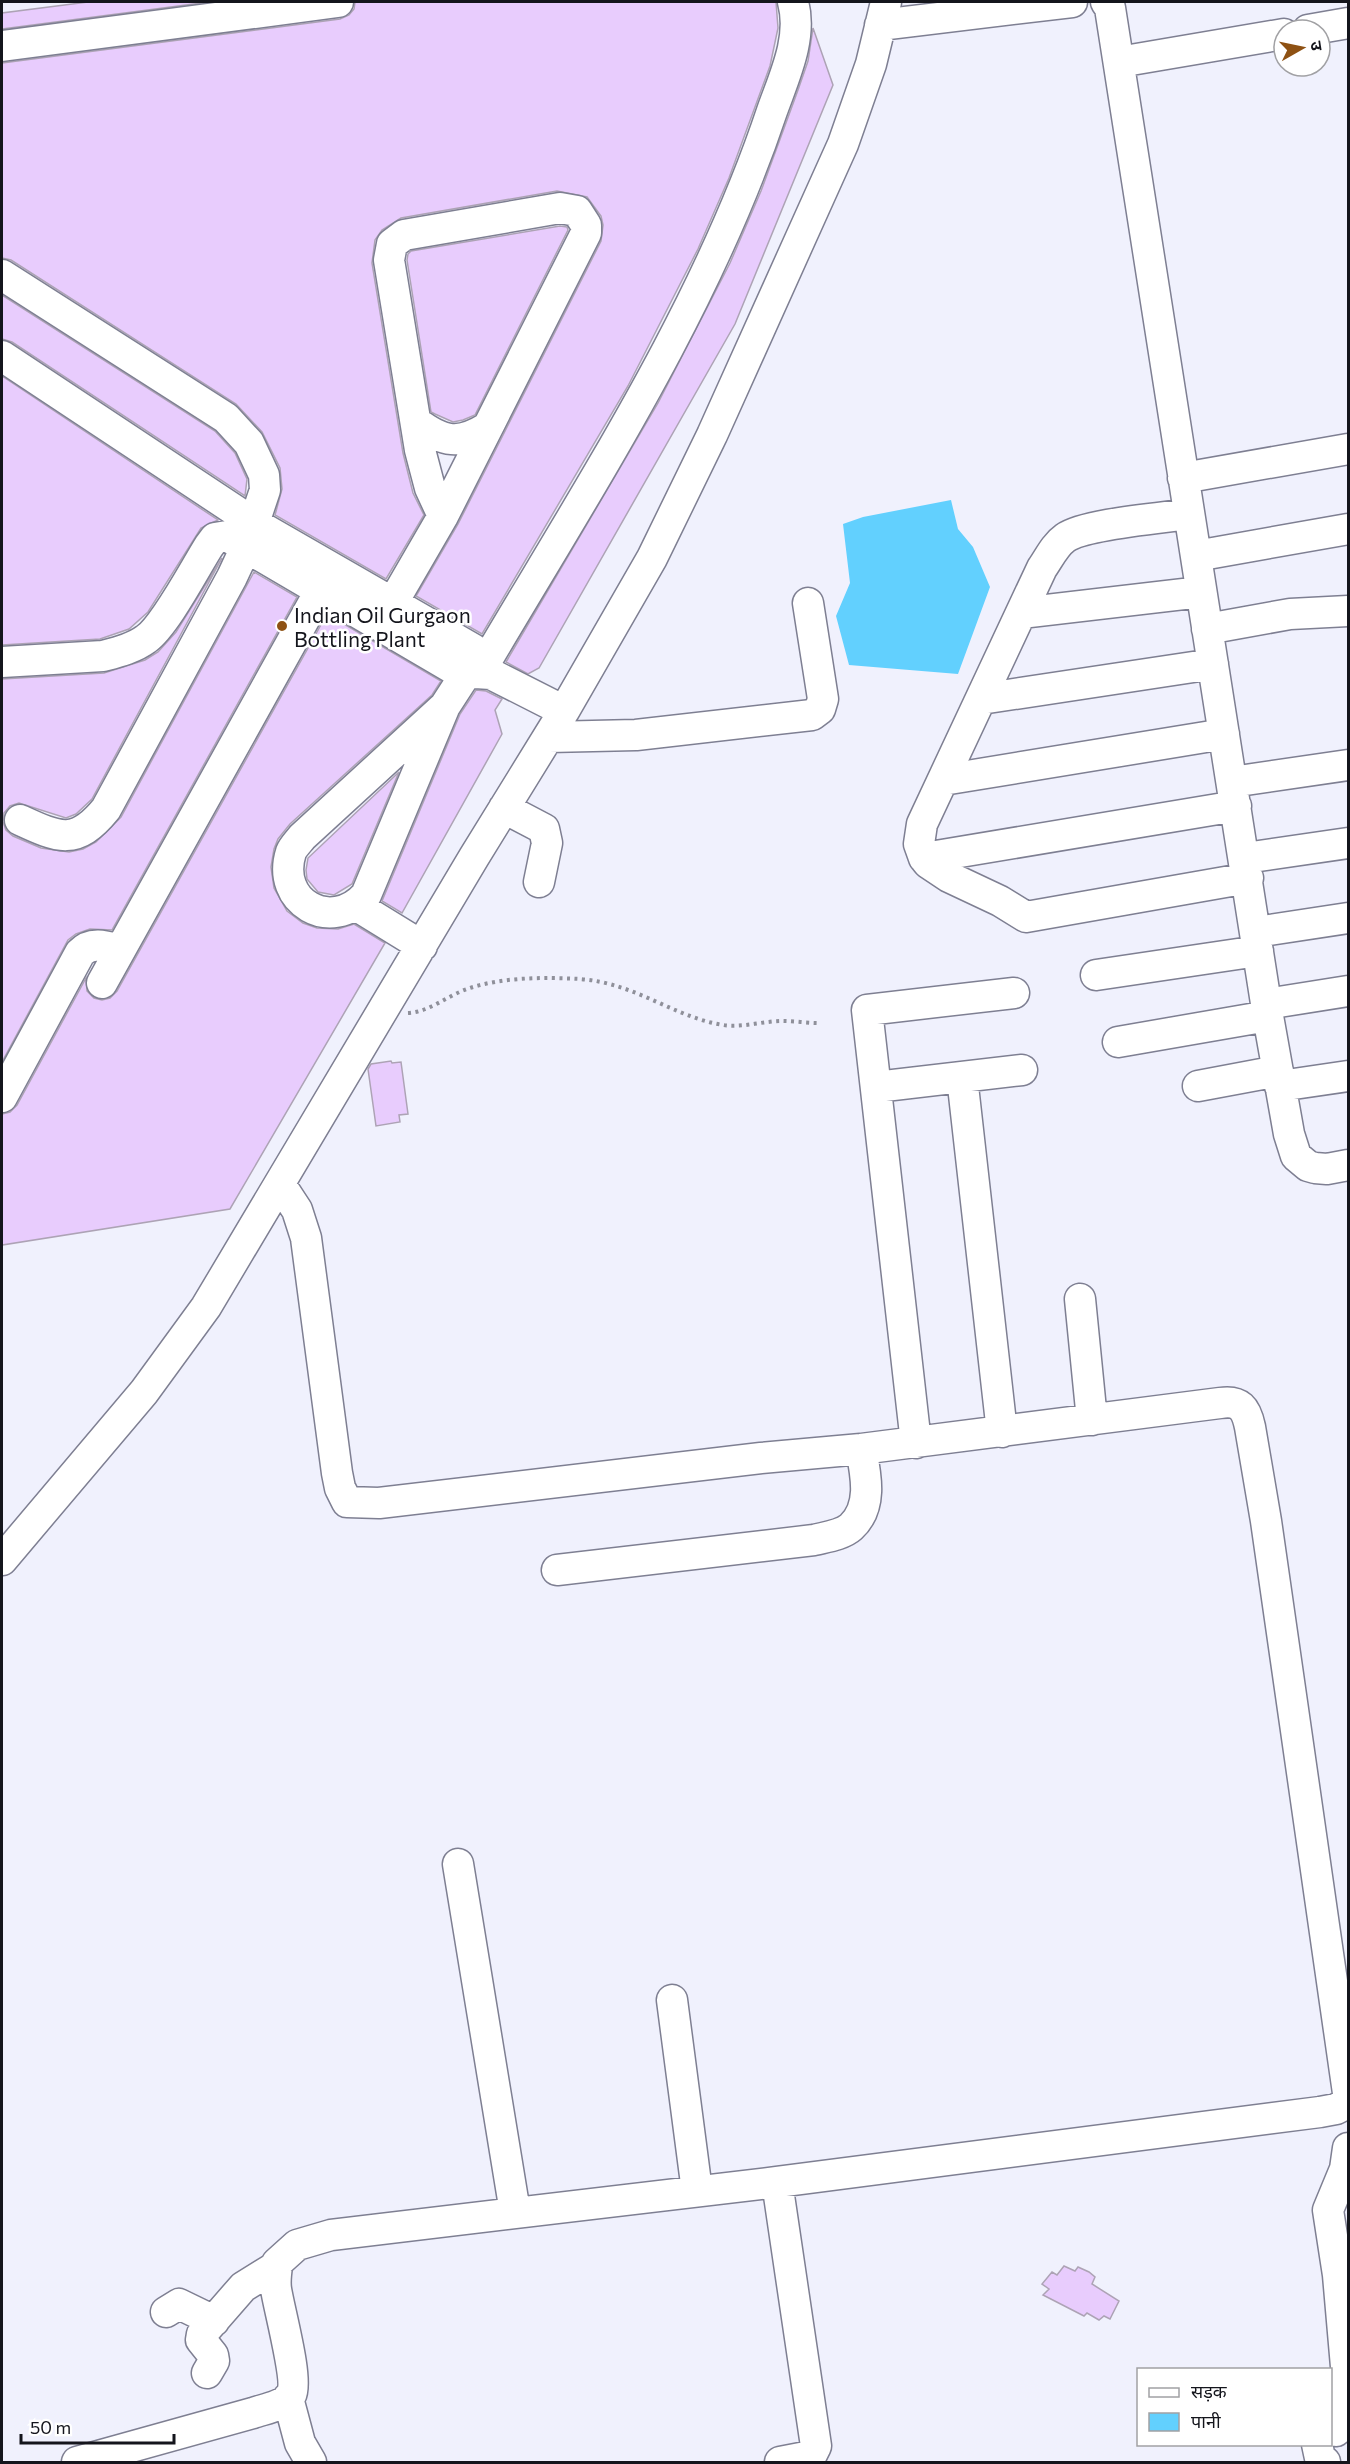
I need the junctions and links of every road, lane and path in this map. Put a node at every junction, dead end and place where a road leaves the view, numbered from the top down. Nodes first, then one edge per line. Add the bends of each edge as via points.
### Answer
1 (338, 2) edge
2 (793, 2) edge
3 (1072, 2) edge
4 (1106, 2) edge
5 (883, 13) edge
6 (1348, 23) edge
7 (1332, 26) edge
8 (1272, 36) edge
9 (2, 46) edge
10 (1119, 62) junction
11 (2, 275) edge
12 (2, 356) edge
13 (416, 422) junction
14 (488, 427) junction
15 (1348, 449) edge
16 (1348, 453) edge
17 (1183, 478) junction
18 (1189, 514) junction
19 (443, 516) junction
20 (1348, 529) edge
21 (250, 535) junction
22 (1196, 556) junction
23 (320, 591) junction
24 (1201, 591) junction
25 (808, 603) dead end
26 (392, 604) junction
27 (1348, 610) edge
28 (1021, 613) junction
29 (1207, 629) junction
30 (2, 662) edge
31 (1213, 663) junction
32 (481, 670) junction
33 (981, 699) junction
34 (445, 706) junction
35 (564, 711) junction
36 (1224, 734) junction
37 (549, 737) junction
38 (1348, 765) edge
39 (943, 780) junction
40 (1234, 794) junction
41 (504, 808) junction
42 (20, 820) dead end
43 (1348, 843) edge
44 (924, 858) junction
45 (1246, 868) junction
46 (539, 882) dead end
47 (357, 906) junction
48 (1348, 918) edge
49 (1257, 941) junction
50 (422, 946) junction
51 (120, 950) junction
52 (1096, 975) dead end
53 (102, 983) dead end
54 (1348, 991) edge
55 (1014, 993) dead end
56 (385, 1009) junction
57 (1267, 1010) junction
58 (819, 1023) dead end
59 (1118, 1042) dead end
60 (1022, 1070) dead end
61 (1348, 1076) edge
62 (962, 1077) junction
63 (1279, 1079) junction
64 (1198, 1086) dead end
65 (876, 1087) junction
66 (2, 1097) edge
67 (1348, 1165) edge
68 (280, 1184) junction
69 (1080, 1299) dead end
70 (1092, 1420) junction
71 (1002, 1432) junction
72 (916, 1443) junction
73 (861, 1449) junction
74 (2, 1560) edge
75 (557, 1570) dead end
76 (458, 1864) dead end
77 (672, 2000) dead end
78 (1348, 2093) edge
79 (1348, 2103) edge
80 (1348, 2148) edge
81 (777, 2182) junction
82 (697, 2191) junction
83 (515, 2212) junction
84 (277, 2266) junction
85 (166, 2312) dead end
86 (214, 2320) junction
87 (207, 2373) dead end
88 (288, 2398) junction
89 (1336, 2440) edge
90 (1331, 2446) edge
91 (77, 2463) edge
92 (311, 2463) edge
93 (780, 2463) edge
94 (1325, 2463) edge
95 (1340, 2463) edge

1 - 9 street
2 - 32 street via 796,28 790,60 712,264 642,396
3 - 5 street
4 - 10 street
5 - 35 street via 843,144 712,435 652,558
6 - 7 street
8 - 10 street
10 - 17 street
11 - 21 street via 238,429 264,475 265,490
12 - 21 street
13 - 14 street via 442,437 458,440 469,439
13 - 14 street via 389,260 392,244 415,233 560,208 577,211 586,225 586,233
13 - 19 street via 427,478
14 - 19 street
15 - 16 street
15 - 17 street
17 - 18 street
18 - 22 street
18 - 28 street via 1087,529 1064,539 1042,568
19 - 26 street
20 - 22 street
21 - 23 street
21 - 26 street
21 - 30 street via 215,538 154,632 133,646 103,656
21 - 42 street via 106,809 88,828 65,836 53,835
22 - 24 street
23 - 32 street via 459,672
23 - 51 street
24 - 28 street
24 - 29 street
25 - 37 street via 823,699 820,709 812,715 617,736
26 - 32 street via 473,649
27 - 29 street via 1290,614
28 - 33 street
29 - 31 street
31 - 33 street
31 - 36 street
32 - 34 street
32 - 35 street
33 - 39 street
34 - 47 street via 366,895
34 - 47 street via 291,851 289,870 294,892 306,906 322,913 338,913
35 - 37 street
36 - 39 street
36 - 40 street
37 - 41 street
38 - 40 street
39 - 44 street via 922,824 919,844
40 - 44 street
40 - 45 street
41 - 46 street via 541,826 546,833
41 - 50 street
43 - 45 street
44 - 45 street via 949,877 1026,917
45 - 49 street
47 - 50 street
48 - 49 street
49 - 52 street
49 - 57 street
50 - 56 street
51 - 53 street
51 - 66 street via 101,945 84,948
54 - 57 street
55 - 65 street via 867,1010
56 - 58 path via 397,1008 409,1014 423,1011 442,999 503,980 580,979 631,989 696,1018 725,1026 782,1020
56 - 68 street
57 - 59 street
57 - 63 street
60 - 62 street
61 - 63 street
62 - 65 street
62 - 71 street
63 - 64 street
63 - 67 street via 1296,1156 1315,1168
65 - 72 street
68 - 73 street via 297,1210 306,1238 339,1481 347,1502 379,1503
68 - 74 street via 176,1351
69 - 70 street
70 - 71 street
70 - 78 street via 1233,1401 1246,1413 1266,1521
71 - 72 street
72 - 73 street
73 - 75 street via 868,1486 866,1499 850,1528 835,1535
76 - 83 street
77 - 82 street
79 - 81 street via 1320,2112
80 - 89 street via 1345,2169 1328,2210 1347,2378
81 - 82 street
81 - 93 street via 816,2446 811,2456
82 - 83 street
83 - 84 street via 331,2235 297,2245
84 - 86 street via 243,2287
84 - 88 street via 276,2287 293,2379
85 - 86 street via 179,2304
86 - 87 street via 201,2340 213,2355
88 - 91 street via 253,2413
88 - 92 street via 300,2442
89 - 95 street
90 - 94 street via 1320,2458

